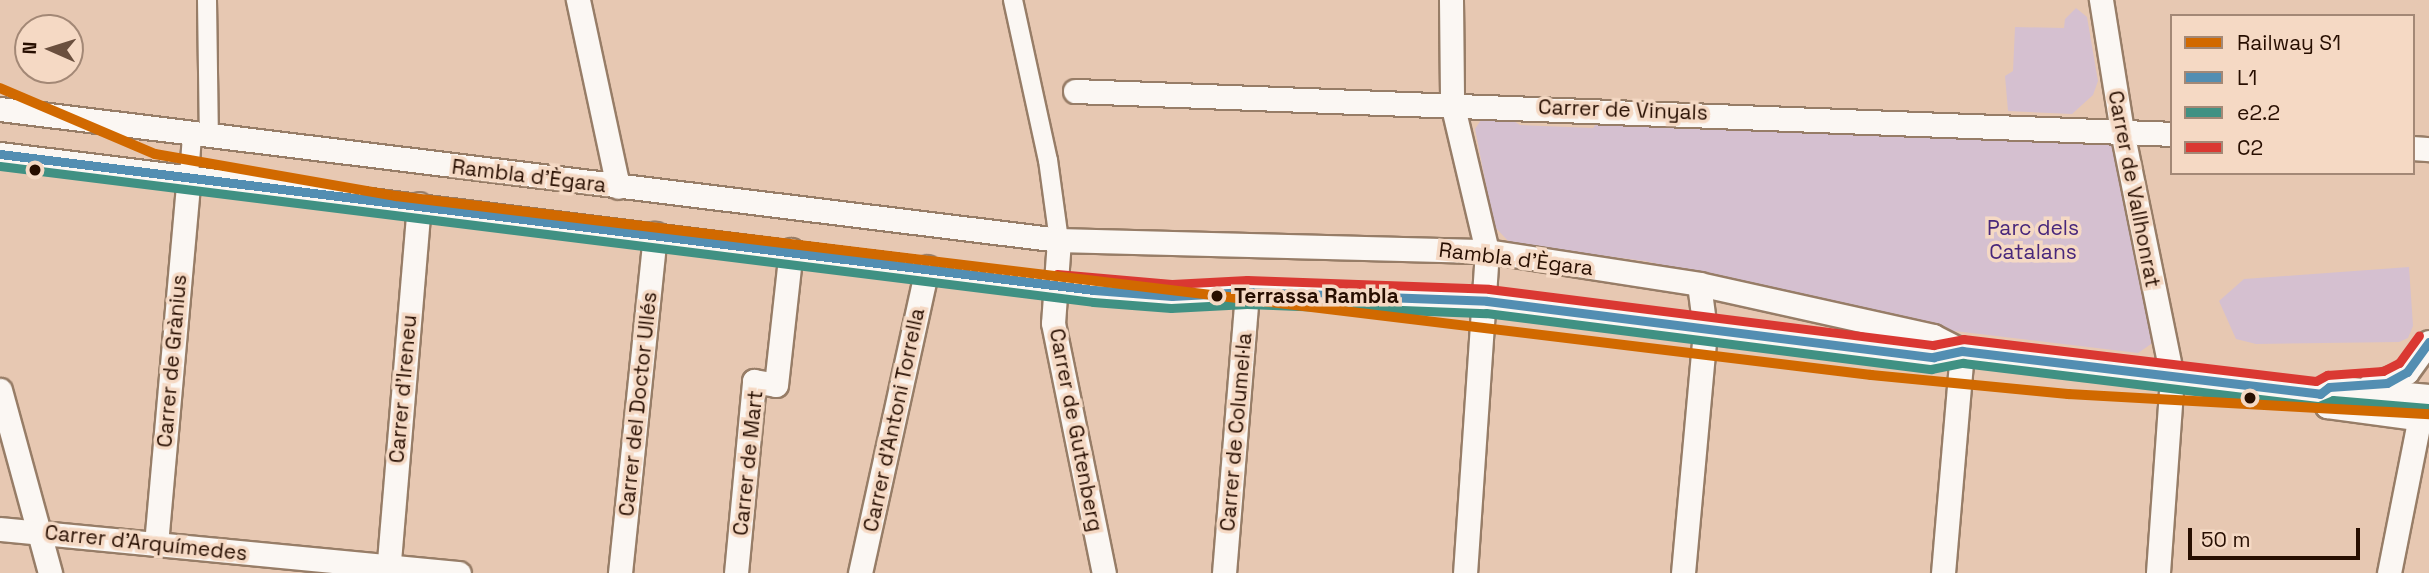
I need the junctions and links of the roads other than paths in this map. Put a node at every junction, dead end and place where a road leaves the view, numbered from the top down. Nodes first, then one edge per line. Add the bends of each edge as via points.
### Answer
1 (206, 0) edge
2 (578, 0) edge
3 (1013, 0) edge
4 (1451, 0) edge
5 (2101, 0) edge
6 (1075, 91) dead end
7 (1452, 103) junction
8 (0, 109) edge
9 (2122, 131) junction
10 (2170, 134) edge
11 (200, 136) junction
12 (0, 154) edge
13 (189, 177) junction
14 (618, 187) junction
15 (419, 204) junction
16 (655, 234) junction
17 (1059, 240) junction
18 (791, 250) junction
19 (1487, 251) junction
20 (927, 267) junction
21 (1699, 284) junction
22 (1056, 286) junction
23 (1247, 292) junction
24 (1487, 301) junction
25 (1705, 330) junction
26 (2429, 342) edge
27 (1962, 351) junction
28 (2172, 377) junction
29 (2346, 388) junction
30 (0, 390) edge
31 (2320, 394) junction
32 (2426, 411) edge
33 (0, 529) edge
34 (39, 532) junction
35 (156, 544) junction
36 (388, 570) edge
37 (50, 573) edge
38 (459, 573) edge
39 (620, 573) edge
40 (736, 573) edge
41 (860, 573) edge
42 (1104, 573) edge
43 (1224, 573) edge
44 (1465, 573) edge
45 (1683, 573) edge
46 (1943, 573) edge
47 (2158, 573) edge
48 (2389, 573) edge

1 - 11 street
2 - 14 street
3 - 17 street via 1048,160
4 - 7 street
5 - 9 street, Carrer de Vallhonrat
6 - 7 street, Carrer de Vinyals
7 - 9 street, Carrer de Vinyals
7 - 19 street
8 - 11 street, Rambla d'Ègara
9 - 10 street, Carrer de Vinyals
9 - 28 street, Carrer de Vallhonrat
11 - 13 street
11 - 14 street, Rambla d'Ègara
12 - 13 street, Rambla d'Ègara
13 - 15 street, Rambla d'Ègara
13 - 35 street, Carrer de Grànius
14 - 17 street, Rambla d'Ègara
15 - 16 street, Rambla d'Ègara
15 - 36 street, Carrer d'Ireneu
16 - 18 street, Rambla d'Ègara
16 - 39 street, Carrer del Doctor Ullés
17 - 19 street, Rambla d'Ègara
17 - 22 street
18 - 20 street, Rambla d'Ègara
18 - 40 street, Carrer de Mart via 776,385 754,381
19 - 21 street, Rambla d'Ègara
19 - 24 street
20 - 22 street, Rambla d'Ègara
20 - 41 street, Carrer d'Antoni Torrella
21 - 25 street
21 - 27 street, Rambla d'Ègara via 1933,336
22 - 23 street, Rambla d'Ègara via 1172,296
22 - 42 street, Carrer de Gutenberg via 1053,323
23 - 24 street, Rambla d'Ègara
23 - 43 street, Carrer de Columel·la
24 - 25 street, Rambla d'Ègara
24 - 44 street
25 - 27 street, Rambla d'Ègara via 1933,357
25 - 45 street
26 - 29 street via 2407,372 2387,383
27 - 28 street, Rambla d'Ègara
27 - 46 street
28 - 31 street, Rambla d'Ègara
28 - 47 street, Carrer de Vallhonrat
29 - 31 street, Rambla d'Ègara via 2329,387
29 - 32 street, Rambla d'Ègara
30 - 34 street
31 - 32 street, Rambla d'Ègara via 2327,406
32 - 48 street
33 - 34 street, Carrer d'Arquímedes
34 - 35 street, Carrer d'Arquímedes
34 - 37 street
35 - 36 street, Carrer d'Arquímedes
36 - 38 street, Carrer d'Arquímedes

